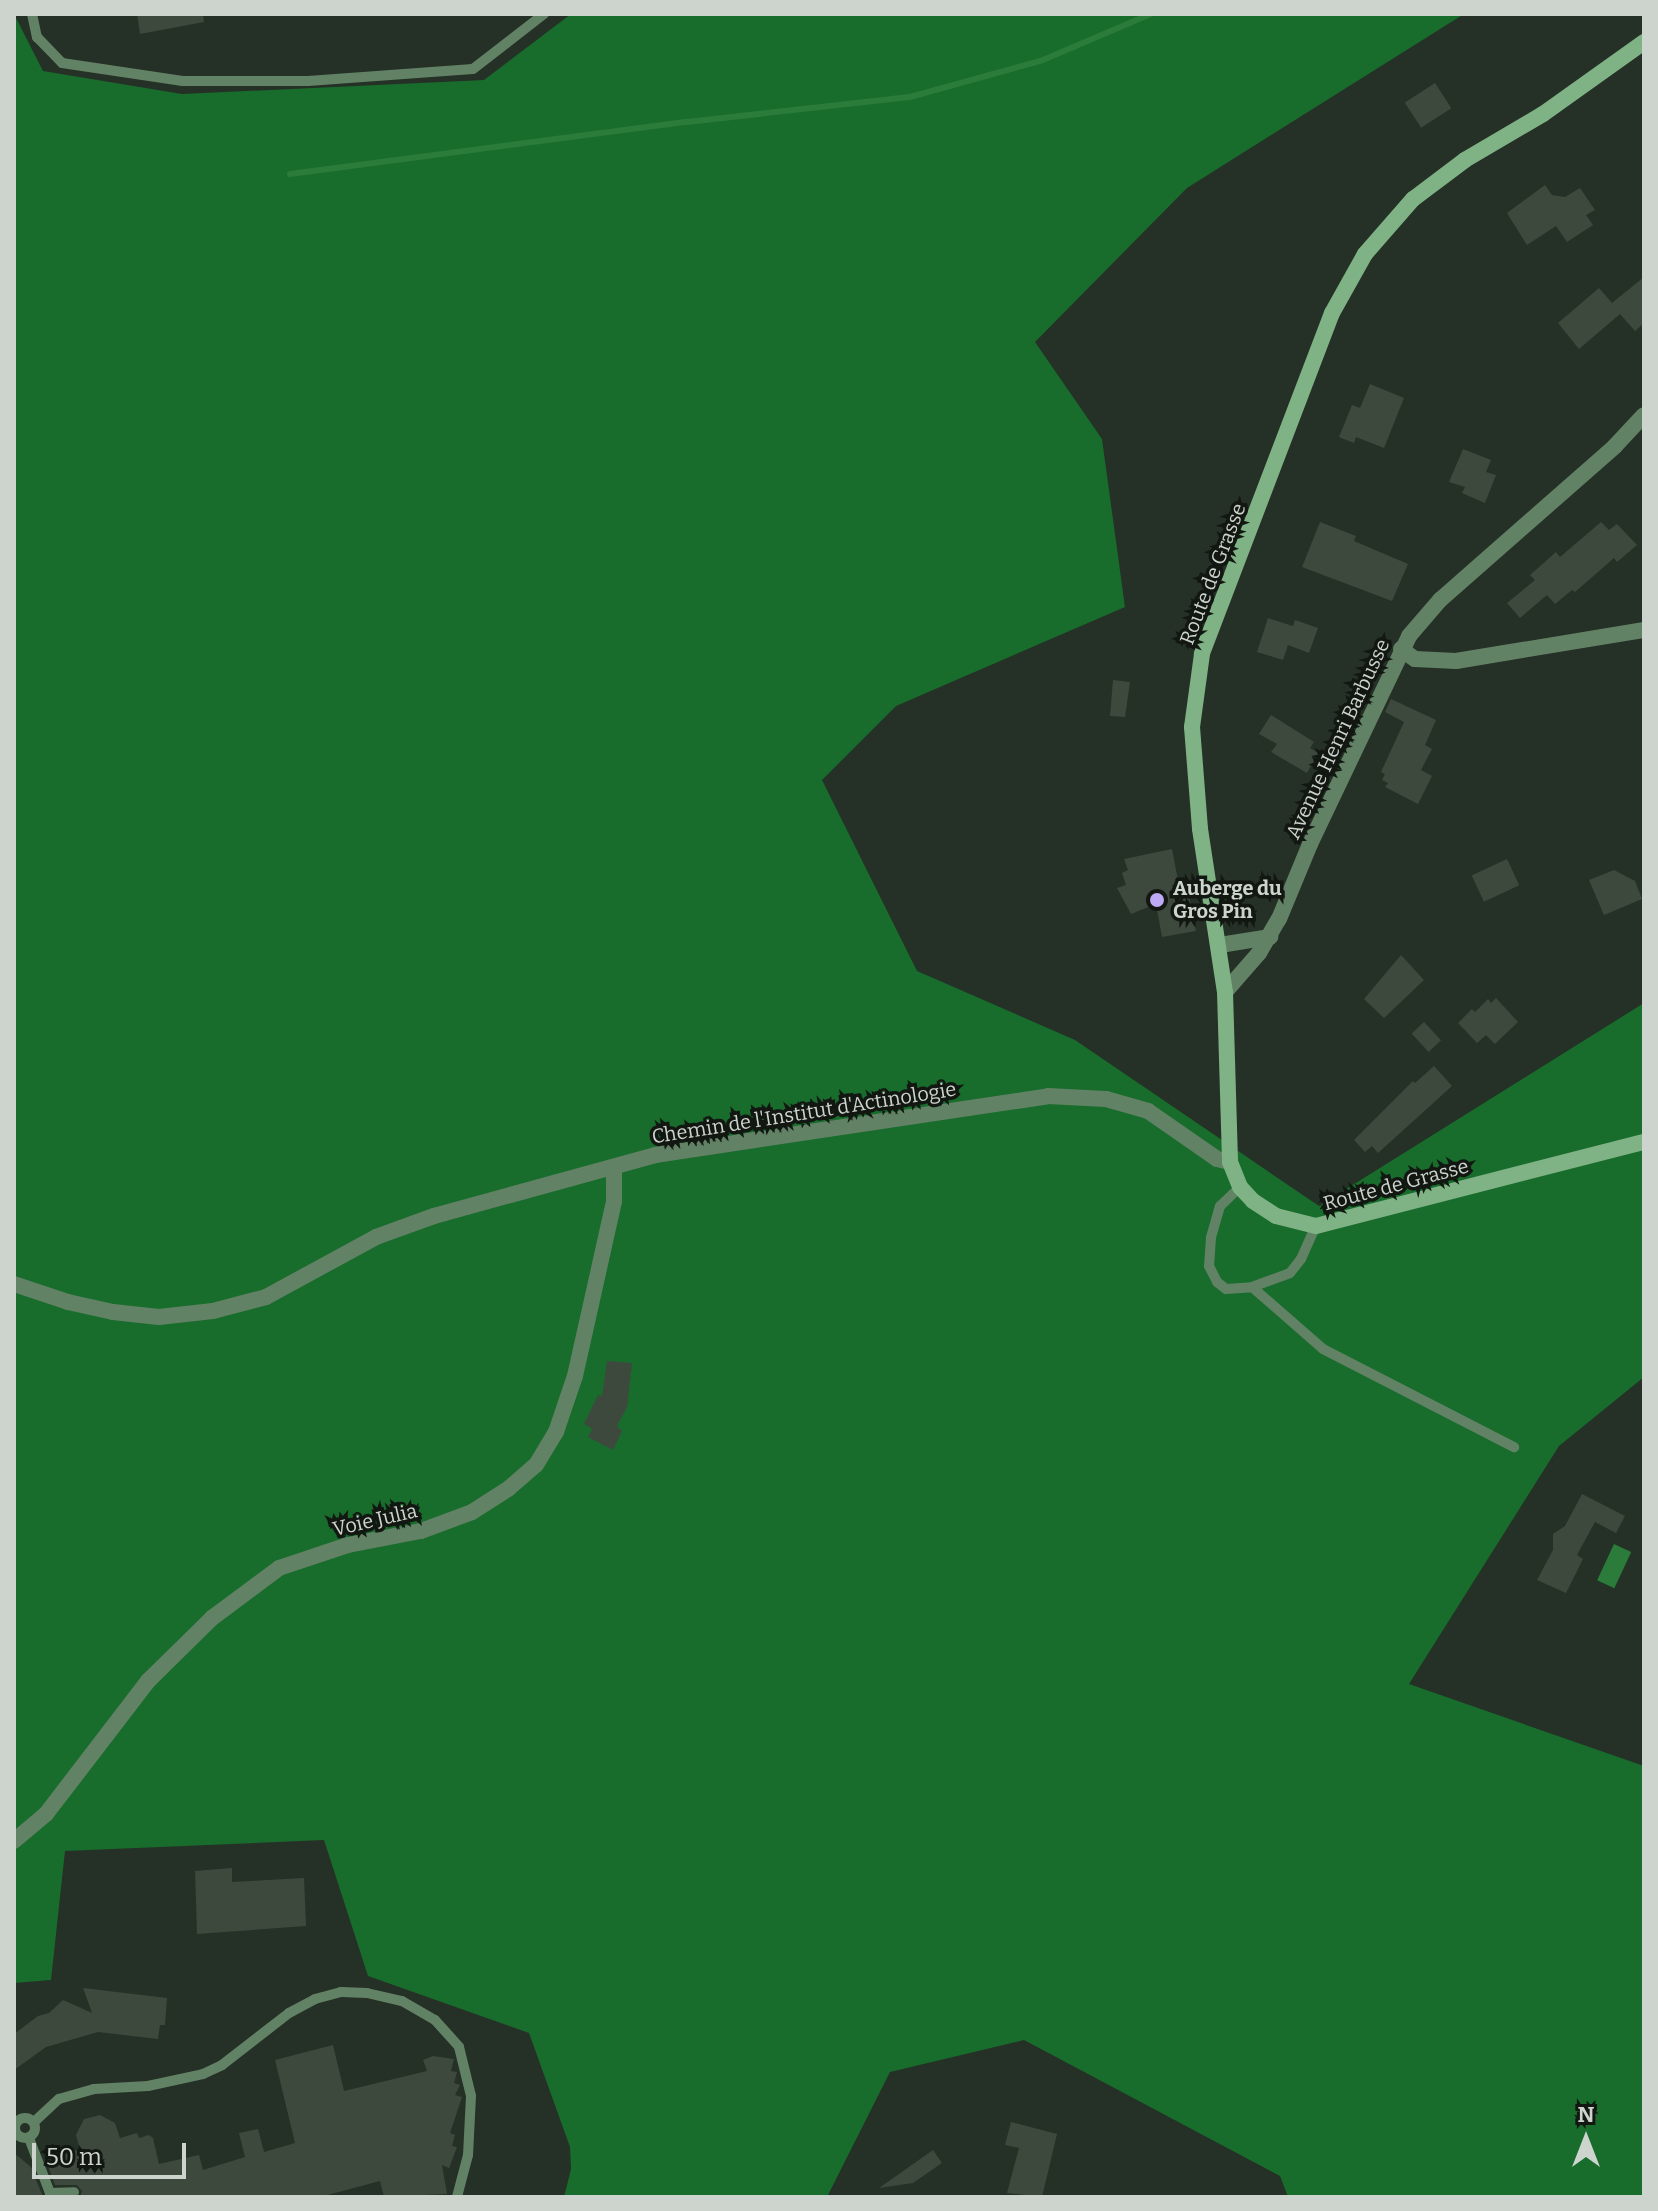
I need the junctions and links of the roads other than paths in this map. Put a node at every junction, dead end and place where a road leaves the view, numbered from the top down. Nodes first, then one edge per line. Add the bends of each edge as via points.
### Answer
1 (32, 14) edge
2 (544, 14) edge
3 (1644, 42) edge
4 (1644, 415) edge
5 (1644, 630) edge
6 (1401, 649) junction
7 (1270, 937) junction
8 (1220, 945) junction
9 (1225, 992) junction
10 (1644, 1142) edge
11 (1230, 1162) junction
12 (614, 1168) junction
13 (1240, 1187) junction
14 (1316, 1226) junction
15 (14, 1284) edge
16 (1252, 1287) junction
17 (1514, 1447) dead end
18 (14, 1841) edge
19 (34, 2122) junction
20 (15, 2125) edge
21 (29, 2138) junction
22 (74, 2192) dead end
23 (457, 2197) edge

1 - 2 lane via 37,37 62,63 183,81 308,81 473,69
3 - 8 main road, Route de Grasse via 1413,199 1365,254 1332,313 1202,654 1192,727 1200,829
4 - 6 street, Avenue Henri Barbusse via 1440,600
5 - 6 street via 1456,661 1415,659
6 - 7 street, Avenue Henri Barbusse
7 - 8 street
7 - 9 street, Avenue Henri Barbusse
8 - 9 main road, Route de Grasse
9 - 11 main road, Route de Grasse
10 - 14 main road, Route de Grasse
11 - 12 street, Chemin de l'Institut d'Actinologie via 1217,1159 1148,1111 1076,1095 668,1152
11 - 13 main road, Route de Grasse
12 - 15 street, Chemin de l'Institut d'Actinologie via 434,1216 390,1232 266,1297 213,1311 159,1317 113,1312
12 - 18 street, Voie Julia via 614,1201 575,1376 556,1432 536,1465 472,1512 421,1531 348,1545 279,1568 212,1618 148,1681 46,1814
13 - 14 main road, Route de Grasse via 1276,1216
13 - 16 lane via 1220,1206 1209,1266 1226,1289
14 - 16 lane via 1290,1273
16 - 17 lane via 1323,1349
19 - 20 lane via 21,2118
19 - 21 lane
19 - 23 lane via 59,2099 94,2089 148,2086 203,2074 315,1999 367,1993 413,2007 435,2020 459,2047 471,2096 468,2155
20 - 21 lane via 19,2136
21 - 22 lane via 50,2193

